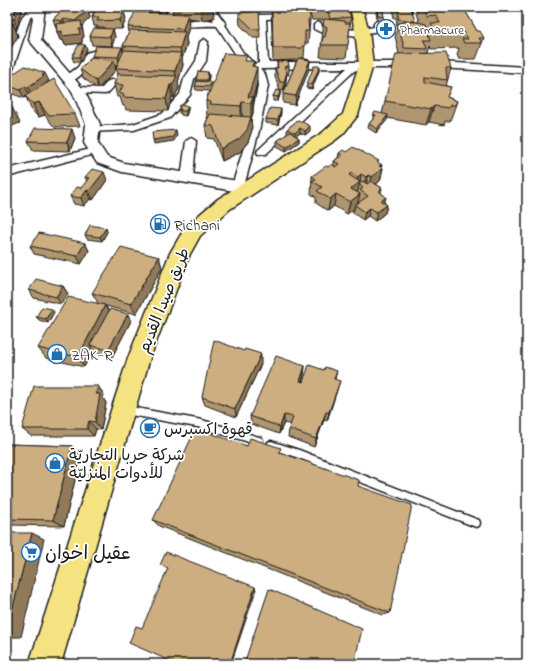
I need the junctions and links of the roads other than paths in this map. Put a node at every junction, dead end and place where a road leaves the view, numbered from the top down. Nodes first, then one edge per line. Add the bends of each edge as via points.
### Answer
1 (209, 7) edge
2 (39, 9) edge
3 (354, 9) edge
4 (292, 16) edge
5 (162, 19) edge
6 (222, 24) junction
7 (318, 25) dead end
8 (367, 29) junction
9 (204, 42) dead end
10 (100, 52) edge
11 (9, 62) edge
12 (366, 64) junction
13 (264, 65) junction
14 (254, 67) junction
15 (527, 70) edge
16 (7, 72) edge
17 (68, 79) junction
18 (144, 84) edge
19 (78, 90) junction
20 (92, 130) junction
21 (191, 141) dead end
22 (95, 151) junction
23 (262, 152) dead end
24 (7, 173) edge
25 (187, 178) junction
26 (242, 187) junction
27 (123, 410) junction
28 (476, 523) dead end
29 (45, 664) edge

1 - 6 street
2 - 11 street via 26,17 18,32
2 - 17 street via 35,40
3 - 8 highway, طريق صيدا القديم
4 - 13 street via 262,17
5 - 6 street via 186,24
6 - 14 street via 241,56
7 - 8 street via 318,29 322,30
8 - 12 highway, طريق صيدا القديم
9 - 20 street via 201,61 189,79 185,96 166,116 134,126
10 - 17 street via 89,54 82,70
11 - 16 street
12 - 13 street
12 - 15 street via 478,66
12 - 23 street via 351,69
12 - 26 highway, طريق صيدا القديم via 350,115 337,130
13 - 14 street
14 - 26 street via 260,74 263,86
17 - 19 street
18 - 19 street via 111,83 105,91
19 - 20 street via 93,124
20 - 22 street via 91,143
21 - 25 street
22 - 24 street
22 - 25 street via 102,160 110,163
25 - 26 street
26 - 27 highway, طريق صيدا القديم via 193,232 180,253 139,358
27 - 28 lane via 202,424 299,454
27 - 29 highway, طريق صيدا القديم

